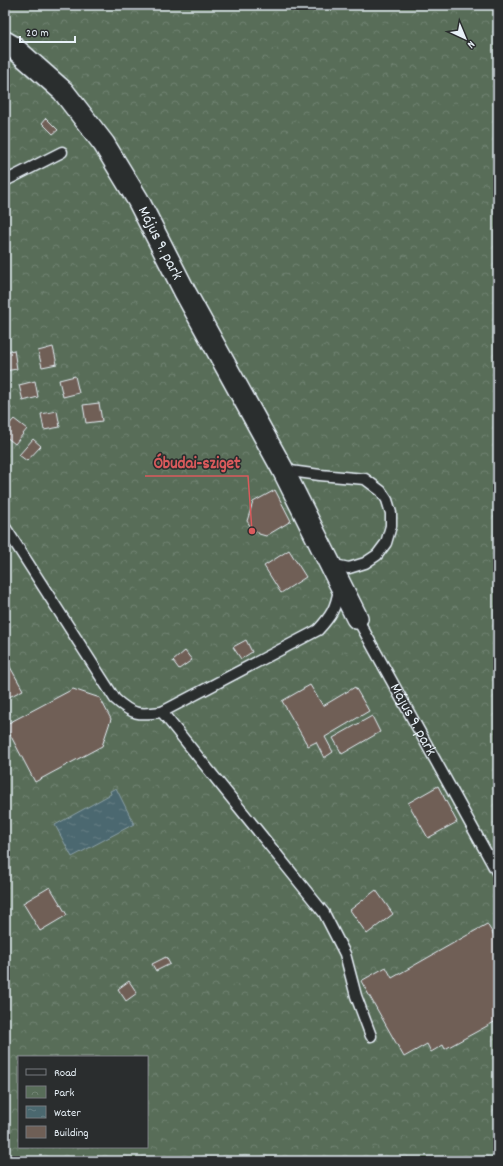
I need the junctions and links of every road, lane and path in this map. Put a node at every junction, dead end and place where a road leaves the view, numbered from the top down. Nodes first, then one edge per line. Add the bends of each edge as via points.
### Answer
1 (5, 42) edge
2 (62, 152) dead end
3 (5, 181) edge
4 (283, 470) junction
5 (5, 527) edge
6 (330, 564) junction
7 (340, 583) junction
8 (357, 618) joint
9 (162, 712) junction
10 (498, 874) edge
11 (371, 1036) dead end

1 - 4 street, Május 9. park via 63,91 104,144 138,200 185,292
2 - 3 lane
4 - 6 street, Május 9. park
4 - 6 lane via 365,479 381,491 387,500 391,526 386,543 377,555 365,563 349,568
5 - 9 lane via 115,699 134,714
6 - 7 street, Május 9. park
7 - 8 street, Május 9. park
7 - 9 lane via 337,602 330,617 318,630
8 - 10 lane, Május 9. park
9 - 11 lane via 324,913 345,954 356,996

